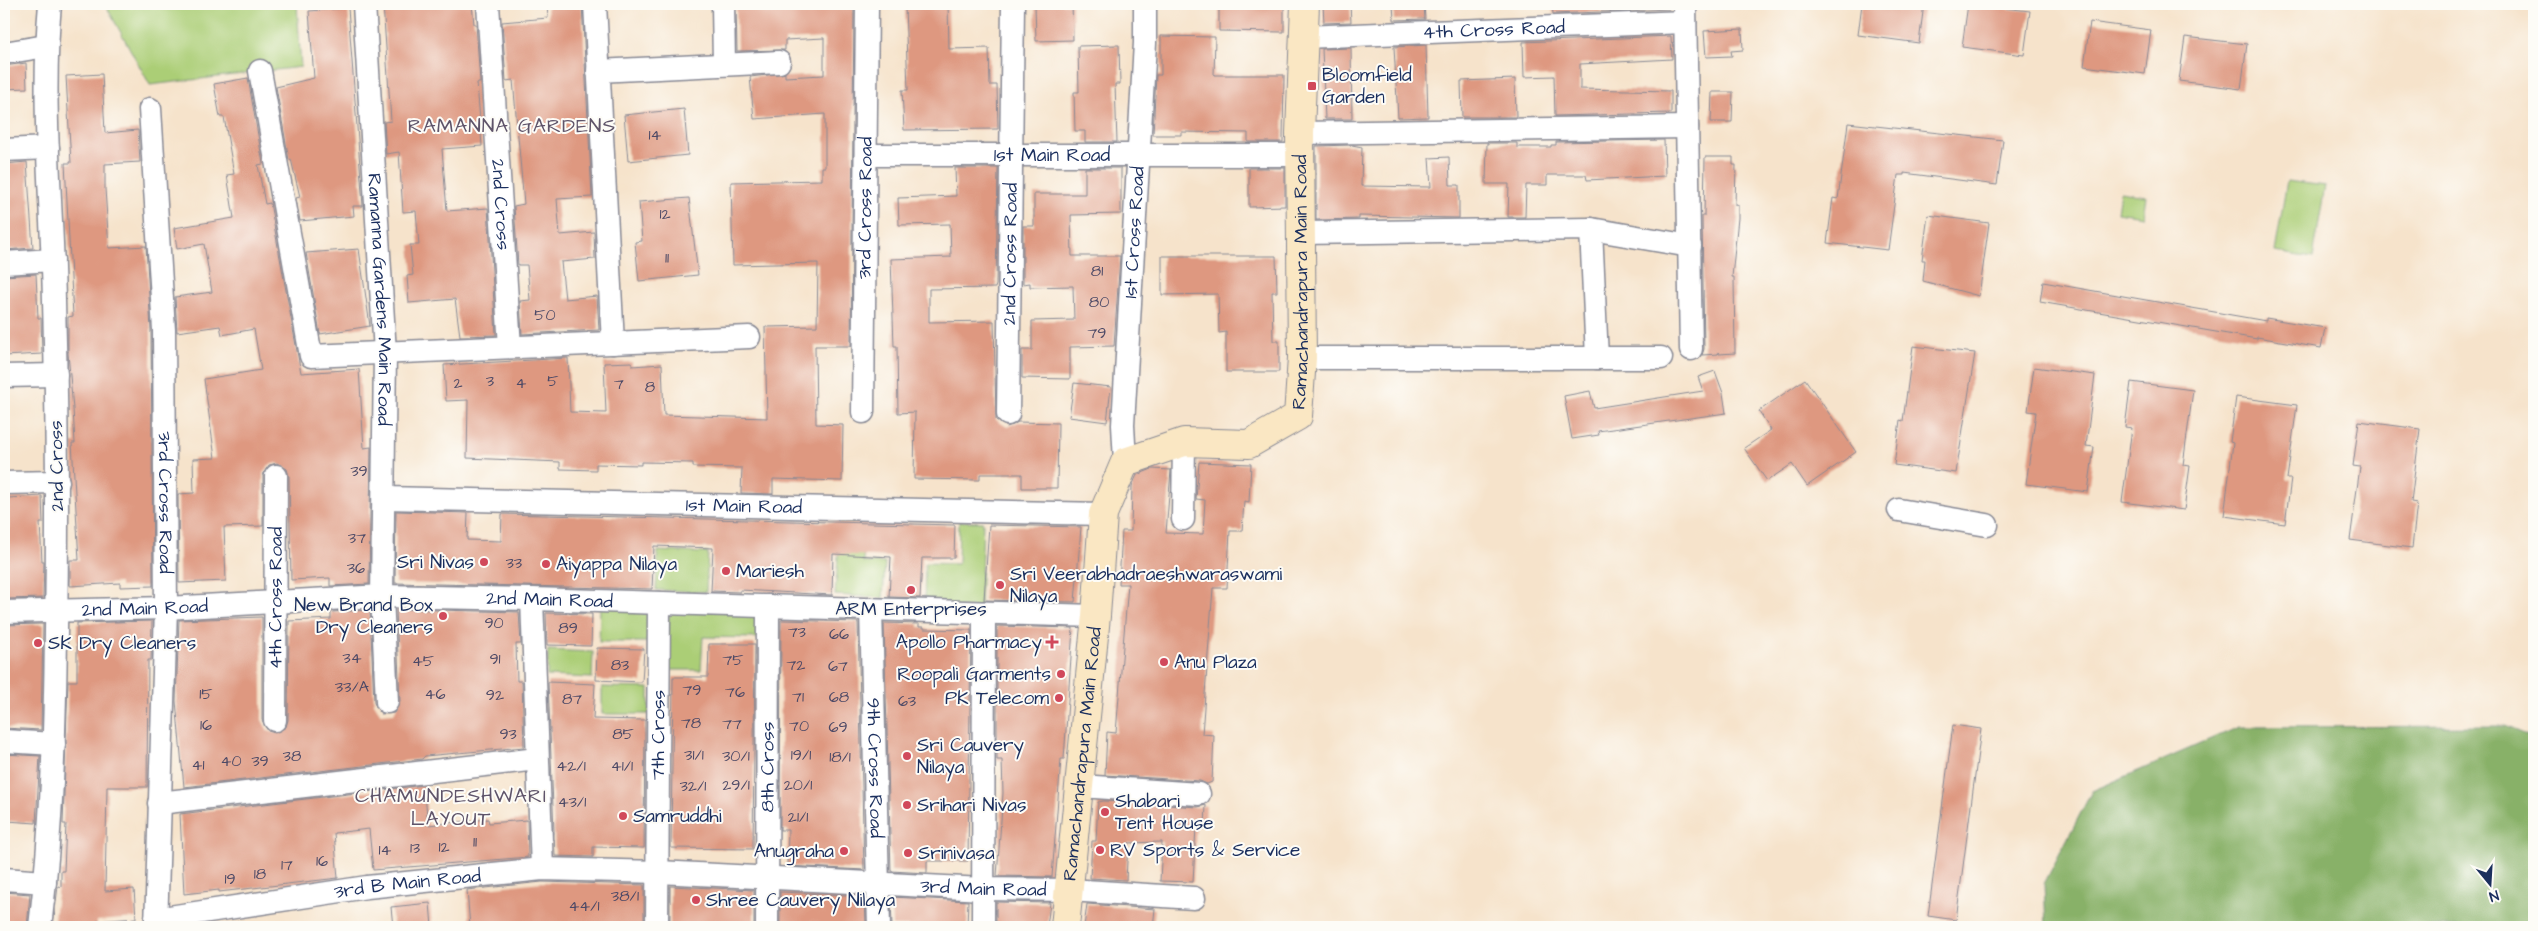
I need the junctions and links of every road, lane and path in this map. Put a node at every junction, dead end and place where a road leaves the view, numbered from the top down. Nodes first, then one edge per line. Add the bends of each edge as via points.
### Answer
1 (50, 4) edge
2 (364, 4) edge
3 (488, 4) edge
4 (595, 4) edge
5 (723, 4) edge
6 (867, 4) edge
7 (1013, 4) edge
8 (1145, 4) edge
9 (1305, 4) edge
10 (1685, 13) edge
11 (1303, 37) junction
12 (46, 46) junction
13 (4, 52) edge
14 (779, 62) dead end
15 (724, 64) junction
16 (260, 71) dead end
17 (598, 71) junction
18 (150, 109) dead end
19 (1687, 127) junction
20 (1300, 144) junction
21 (48, 148) junction
22 (4, 150) edge
23 (866, 155) junction
24 (1012, 155) junction
25 (1139, 155) junction
26 (1591, 228) junction
27 (1301, 233) junction
28 (1690, 246) junction
29 (53, 260) junction
30 (4, 263) edge
31 (749, 337) dead end
32 (613, 343) junction
33 (510, 347) junction
34 (1692, 349) dead end
35 (385, 353) junction
36 (1302, 358) junction
37 (1597, 358) junction
38 (1662, 358) dead end
39 (56, 375) junction
40 (4, 376) edge
41 (863, 412) dead end
42 (1008, 414) dead end
43 (1184, 442) junction
44 (1125, 462) junction
45 (276, 476) dead end
46 (58, 482) junction
47 (4, 483) edge
48 (385, 498) junction
49 (1899, 510) dead end
50 (1103, 514) junction
51 (1183, 519) dead end
52 (1987, 525) dead end
53 (382, 596) junction
54 (532, 599) junction
55 (276, 602) junction
56 (659, 603) junction
57 (768, 606) junction
58 (166, 608) junction
59 (871, 609) junction
60 (4, 612) edge
61 (56, 612) junction
62 (984, 613) junction
63 (1096, 616) junction
64 (387, 702) dead end
65 (275, 720) dead end
66 (4, 741) edge
67 (54, 744) junction
68 (537, 759) junction
69 (1080, 786) junction
70 (1198, 794) dead end
71 (159, 803) junction
72 (542, 869) junction
73 (659, 872) junction
74 (4, 879) edge
75 (768, 880) junction
76 (45, 882) junction
77 (876, 884) junction
78 (983, 889) junction
79 (1069, 890) junction
80 (1194, 898) dead end
81 (156, 923) edge
82 (40, 927) edge
83 (657, 927) edge
84 (767, 927) edge
85 (879, 927) edge
86 (982, 927) edge
87 (1065, 927) edge

1 - 12 street, 2nd Cross
2 - 35 street, Ramanna Gardens Main Road
3 - 33 street, 2nd Cross
4 - 17 street
5 - 15 street
6 - 23 street, 3rd Cross Road
7 - 24 street, 2nd Cross Road
8 - 25 street, 1st Cross Road
9 - 11 street, Ramachandrapura Main Road
10 - 11 street, 4th Cross Road
10 - 19 street
11 - 20 street, Ramachandrapura Main Road
12 - 13 street
12 - 21 street, 2nd Cross
14 - 15 street
15 - 17 street
16 - 35 street via 310,356
17 - 32 street
18 - 58 street, 3rd Cross Road via 164,330
19 - 20 street, 1st Main Road
19 - 28 street
20 - 25 street, 1st Main Road
20 - 27 street, Ramachandrapura Main Road
21 - 22 street
21 - 29 street, 2nd Cross
23 - 24 street, 1st Main Road
23 - 41 street, 3rd Cross Road
24 - 25 street, 1st Main Road
24 - 42 street, 2nd Cross Road
25 - 44 street, 1st Cross Road via 1122,425
26 - 27 street
26 - 28 street
26 - 37 street
27 - 36 street, Ramachandrapura Main Road
28 - 34 street
29 - 30 street
29 - 39 street, 2nd Cross
31 - 32 street
32 - 33 street
33 - 35 street
35 - 48 street, Ramanna Gardens Main Road
36 - 37 street
36 - 43 street, Ramachandrapura Main Road via 1298,416 1249,444
37 - 38 street
39 - 40 street
39 - 46 street, 2nd Cross
43 - 44 street, Ramachandrapura Main Road
43 - 51 street
44 - 50 street, Ramachandrapura Main Road
45 - 55 street, 4th Cross Road
46 - 47 street
46 - 61 street, 2nd Cross
48 - 50 street, 1st Main Road
48 - 53 street, Ramanna Gardens Main Road
49 - 52 street
50 - 63 street, Ramachandrapura Main Road
53 - 54 street, 2nd Main Road
53 - 55 street, 2nd Main Road
53 - 64 street, Ramanna Gardens Main Road
54 - 56 street, 2nd Main Road
54 - 68 street
55 - 58 street, 2nd Main Road
55 - 65 street, 4th Cross Road
56 - 57 street, 2nd Main Road
56 - 73 street, 7th Cross
57 - 59 street, 2nd Main Road
57 - 75 street, 8th Cross
58 - 61 street, 2nd Main Road
58 - 71 street, 3rd Cross Road
59 - 62 street, 2nd Main Road
59 - 77 street, 9th Cross Road
60 - 61 street, 2nd Main Road
61 - 67 street, 2nd Cross
62 - 63 street, 2nd Main Road
62 - 78 street
63 - 69 street, Ramachandrapura Main Road
66 - 67 street
67 - 76 street, 2nd Cross
68 - 71 street
68 - 72 street
69 - 70 street
69 - 79 street, Ramachandrapura Main Road
71 - 81 street, 3rd Cross Road
72 - 73 street, 3rd B Main Road
72 - 81 street, 3rd B Main Road via 367,888
73 - 75 street, 3rd Main Road
73 - 83 street, 7th Cross
74 - 76 street
75 - 77 street, 3rd Main Road
75 - 84 street, 8th Cross
76 - 82 street, 2nd Cross
77 - 78 street, 3rd Main Road
77 - 85 street, 9th Cross Road
78 - 79 street, 3rd Main Road
78 - 86 street
79 - 80 street, 3rd Main Road
79 - 87 street, Ramachandrapura Main Road

